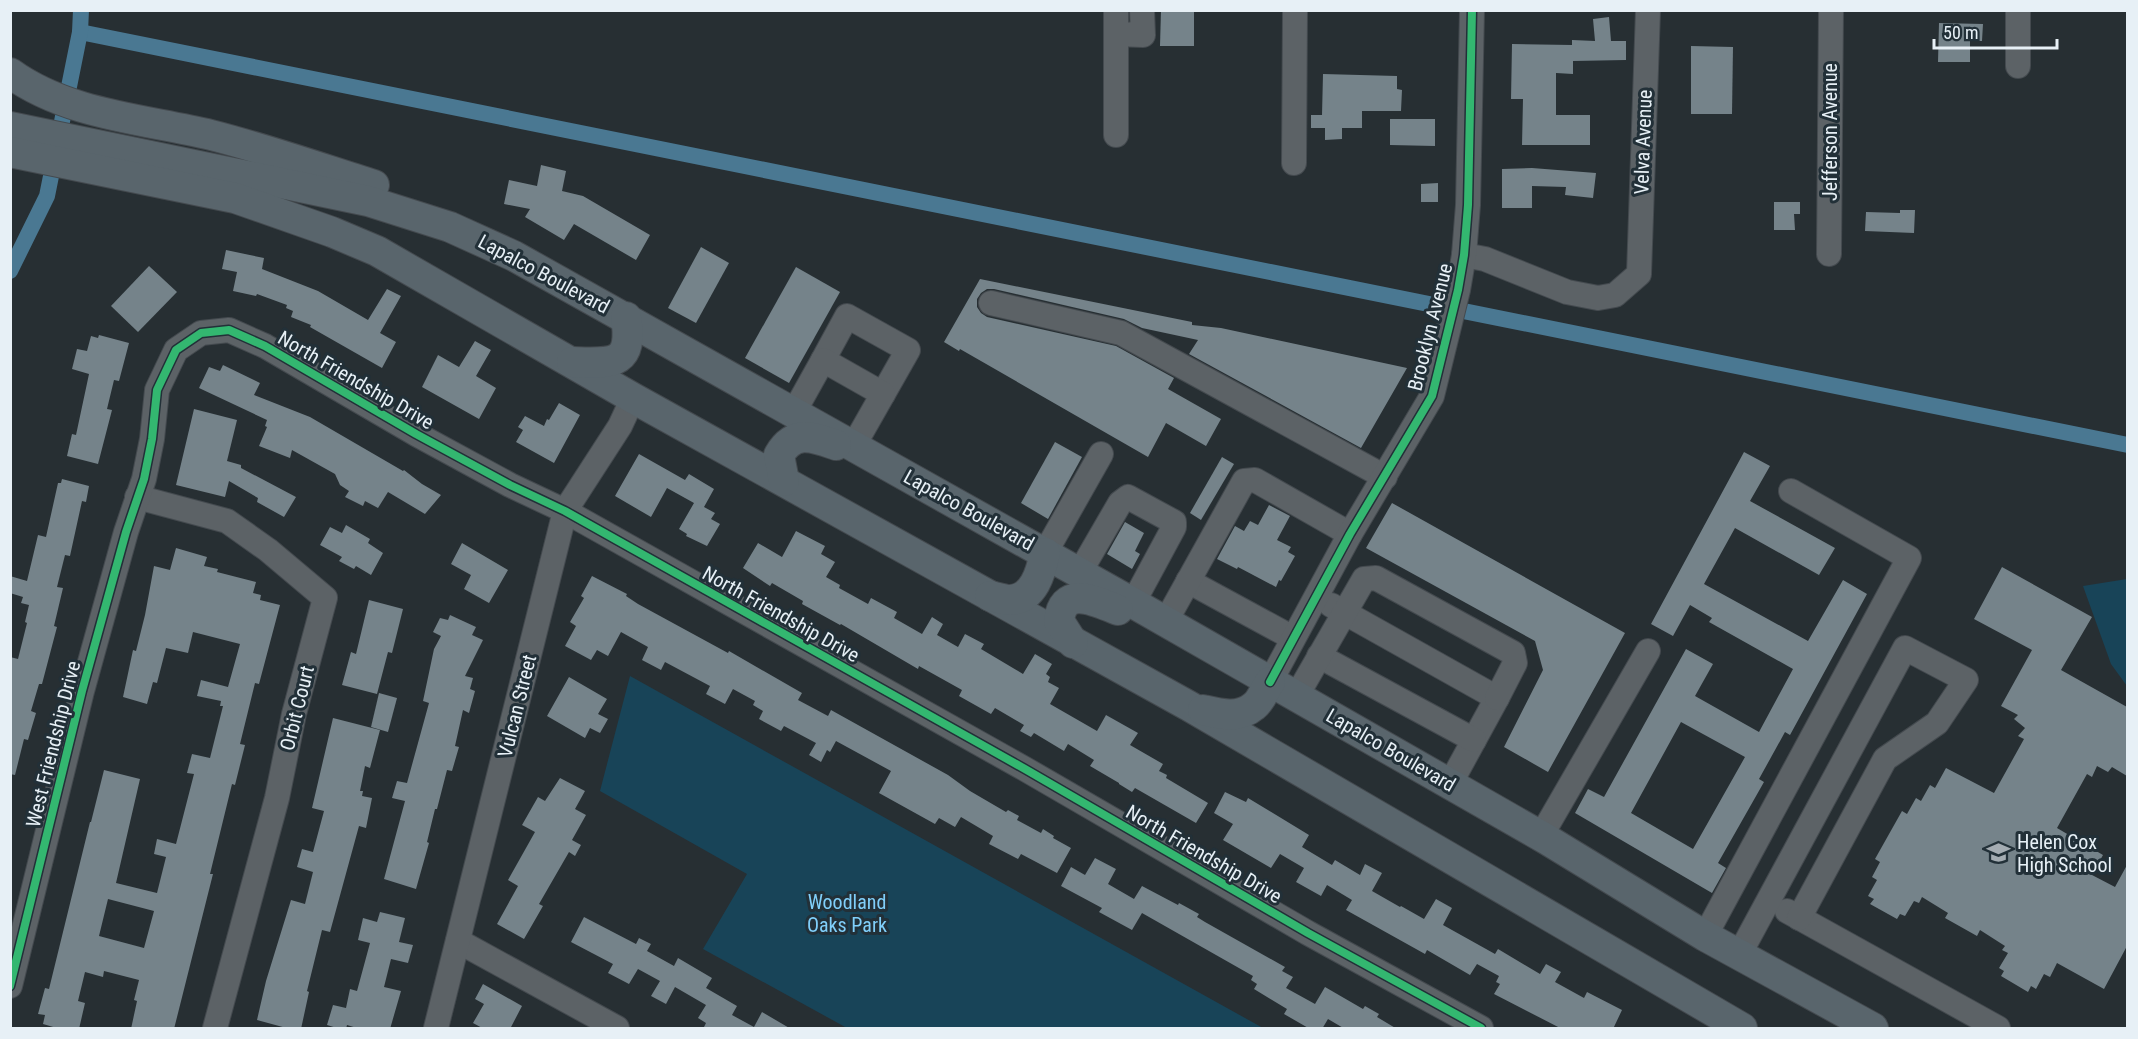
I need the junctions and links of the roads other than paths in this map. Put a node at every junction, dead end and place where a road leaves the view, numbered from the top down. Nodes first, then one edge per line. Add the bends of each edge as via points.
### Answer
1 (1142, 10) edge
2 (1295, 10) edge
3 (1472, 10) edge
4 (1648, 10) edge
5 (1831, 10) edge
6 (2018, 10) edge
7 (1116, 22) edge
8 (2018, 66) dead end
9 (23, 81) edge
10 (1116, 135) dead end
11 (16, 144) edge
12 (84, 155) junction
13 (1294, 163) dead end
14 (1829, 254) dead end
15 (1464, 255) junction
16 (549, 274) junction
17 (991, 303) dead end
18 (626, 317) junction
19 (822, 360) junction
20 (572, 362) junction
21 (883, 394) junction
22 (633, 398) junction
23 (794, 412) junction
24 (854, 445) junction
25 (1101, 454) dead end
26 (890, 465) junction
27 (1385, 477) junction
28 (784, 481) junction
29 (140, 488) junction
30 (1791, 491) dead end
31 (565, 511) junction
32 (1350, 534) junction
33 (1045, 553) junction
34 (1080, 572) junction
35 (1188, 581) junction
36 (990, 596) junction
37 (1316, 596) junction
38 (1133, 603) junction
39 (1344, 612) junction
40 (104, 615) joint
41 (1166, 621) junction
42 (1293, 638) junction
43 (1073, 643) junction
44 (1210, 647) junction
45 (1648, 651) dead end
46 (1319, 656) junction
47 (1270, 682) junction
48 (1296, 697) junction
49 (1497, 698) junction
50 (1189, 706) junction
51 (1474, 740) junction
52 (1450, 784) junction
53 (1541, 836) junction
54 (1769, 901) junction
55 (1799, 918) junction
56 (1705, 936) junction
57 (458, 941) junction
58 (1739, 955) junction
59 (10, 986) edge
60 (215, 1029) edge
61 (436, 1029) edge
62 (617, 1029) edge
63 (1481, 1029) edge
64 (1742, 1029) edge
65 (1873, 1029) edge
66 (1998, 1029) edge

1 - 7 street via 1143,35
2 - 13 street
3 - 15 street, Brooklyn Avenue
4 - 15 street, Velva Avenue via 1639,274 1615,296 1598,298 1567,292 1485,259
5 - 14 street, Jefferson Avenue
6 - 8 street
7 - 10 street
9 - 16 main road via 70,104 215,136 420,200 521,248
11 - 12 main road, Lapalco Boulevard
12 - 16 main road, Lapalco Boulevard via 389,207 458,230
12 - 20 main road, Lapalco Boulevard via 235,198 377,251
15 - 27 street, Brooklyn Avenue via 1432,396
16 - 18 main road, Lapalco Boulevard
17 - 27 street via 1121,333
18 - 20 main road via 629,335 616,361
18 - 23 main road, Lapalco Boulevard
19 - 21 street
19 - 21 street via 847,316 908,350
19 - 23 street
20 - 22 main road, Lapalco Boulevard
21 - 24 street
22 - 28 main road, Lapalco Boulevard
22 - 31 street, Vulcan Street via 620,426
23 - 24 main road, Lapalco Boulevard
24 - 26 main road, Lapalco Boulevard
25 - 33 street
26 - 28 main road via 813,437 801,438 792,440 778,455
26 - 33 main road, Lapalco Boulevard
27 - 32 street, Brooklyn Avenue
28 - 36 main road, Lapalco Boulevard
29 - 31 street, North Friendship Drive via 152,439 157,390 176,350 201,333 229,330
29 - 40 street, North Friendship Drive
29 - 60 street, Orbit Court via 227,521 325,598
30 - 56 street via 1910,558
31 - 57 street, Vulcan Street
31 - 63 street, North Friendship Drive
32 - 35 street via 1255,480 1244,482
32 - 37 street, Brooklyn Avenue
33 - 34 main road, Lapalco Boulevard
33 - 36 main road via 1030,592 1011,600
34 - 38 main road, Lapalco Boulevard
34 - 38 street via 1125,498 1174,522
35 - 41 street
35 - 42 street
36 - 43 main road, Lapalco Boulevard
37 - 39 street
37 - 42 street, Brooklyn Avenue
38 - 41 main road, Lapalco Boulevard
39 - 46 street
39 - 49 street
39 - 49 street via 1364,579 1376,578 1513,654 1515,663
40 - 59 street, West Friendship Drive
41 - 44 main road, Lapalco Boulevard
42 - 47 street, Brooklyn Avenue
43 - 44 main road via 1059,621 1060,614 1070,600 1085,596
43 - 50 main road, Lapalco Boulevard
44 - 47 main road, Lapalco Boulevard
45 - 53 street
46 - 48 street
46 - 51 street
47 - 48 main road, Lapalco Boulevard
47 - 50 main road via 1255,706 1240,713 1223,715
48 - 52 main road, Lapalco Boulevard
49 - 51 street
50 - 64 main road, Lapalco Boulevard
51 - 52 street
52 - 53 main road, Lapalco Boulevard
53 - 56 main road, Lapalco Boulevard
54 - 55 street
54 - 55 street via 1905,648 1966,680 1937,723 1885,759
54 - 58 street
55 - 66 street
56 - 58 main road, Lapalco Boulevard
57 - 61 street, Vulcan Street
57 - 62 street
58 - 65 main road, Lapalco Boulevard

